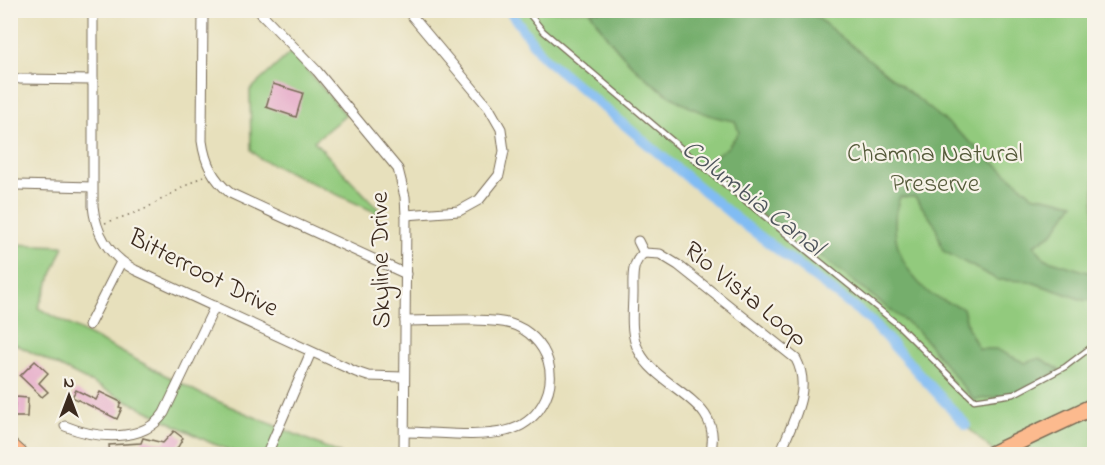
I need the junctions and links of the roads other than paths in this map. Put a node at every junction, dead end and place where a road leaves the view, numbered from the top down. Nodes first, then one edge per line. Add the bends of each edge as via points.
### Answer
1 (93, 10) edge
2 (203, 10) edge
3 (258, 10) edge
4 (407, 10) edge
5 (526, 10) edge
6 (20, 79) dead end
7 (93, 80) junction
8 (18, 185) dead end
9 (92, 187) junction
10 (406, 215) junction
11 (638, 241) dead end
12 (644, 253) junction
13 (121, 262) junction
14 (406, 274) junction
15 (215, 306) junction
16 (405, 321) junction
17 (89, 325) dead end
18 (1095, 345) edge
19 (311, 352) junction
20 (404, 378) junction
21 (1095, 406) edge
22 (65, 426) dead end
23 (405, 432) junction
24 (10, 445) edge
25 (20, 454) edge
26 (267, 454) edge
27 (404, 454) edge
28 (710, 454) edge
29 (780, 454) edge
30 (992, 454) edge

1 - 7 street, Bitterroot Drive
2 - 14 street via 202,141 210,172 230,194
3 - 10 street, Skyline Drive via 317,71 398,169
4 - 10 street via 489,108 501,129 504,151 499,175 479,200 459,211
5 - 18 lane via 543,31 695,160 897,324 974,400 1014,394 1065,367
6 - 7 street
7 - 9 street, Bitterroot Drive
8 - 9 street
9 - 13 street, Bitterroot Drive via 96,227
10 - 14 street, Skyline Drive
11 - 12 street, Rio Vista Loop
12 - 28 street, Rio Vista Loop via 633,272 634,340 644,359 706,413 712,428
12 - 29 street, Rio Vista Loop via 660,254 678,265 796,359 802,370 804,391
13 - 15 street, Bitterroot Drive
13 - 17 street
14 - 16 street, Skyline Drive
15 - 19 street, Bitterroot Drive
15 - 22 street via 164,413 155,424 134,433 101,436
16 - 20 street, Skyline Drive
16 - 23 street via 511,324 532,335 546,354 550,380 542,407 531,418 506,431
19 - 20 street, Bitterroot Drive via 368,376
19 - 26 street
20 - 23 street, Skyline Drive
21 - 30 highway
23 - 27 street, Skyline Drive
24 - 25 main road

